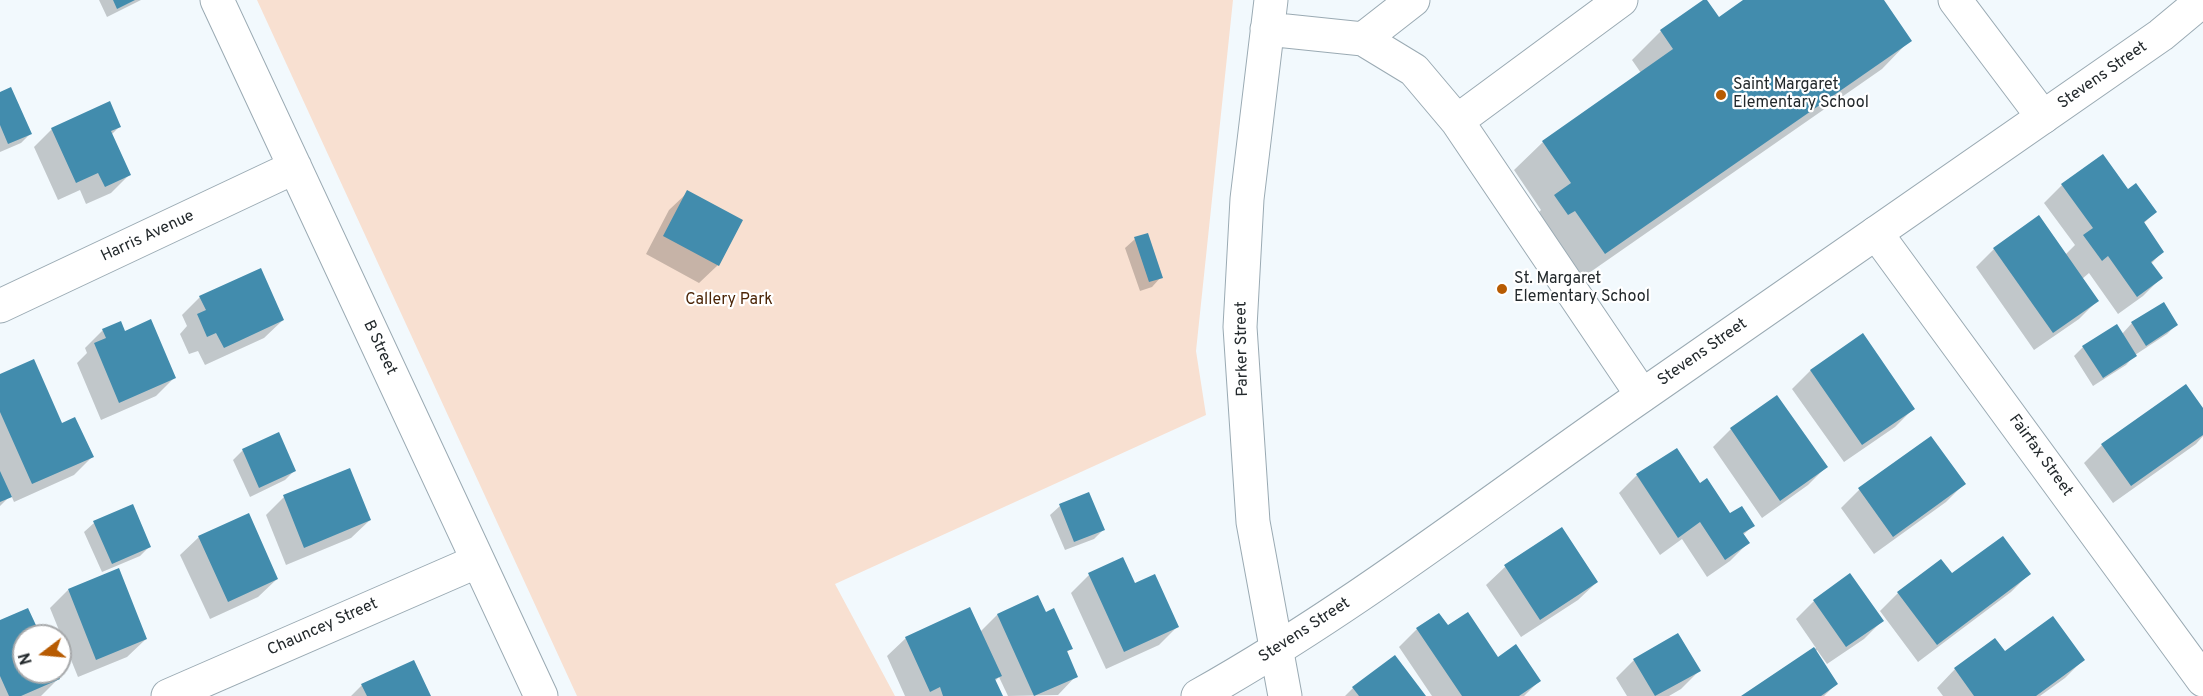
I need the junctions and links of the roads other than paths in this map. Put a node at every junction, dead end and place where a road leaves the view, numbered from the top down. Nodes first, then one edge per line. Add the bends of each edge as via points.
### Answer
1 (217, 0) edge
2 (1413, 0) edge
3 (1621, 0) edge
4 (1955, 0) edge
5 (2203, 0) edge
6 (1269, 14) edge
7 (1363, 39) junction
8 (2043, 117) junction
9 (1457, 121) junction
10 (295, 167) junction
11 (1876, 233) junction
12 (0, 306) edge
13 (1642, 395) junction
14 (478, 561) junction
15 (1277, 649) junction
16 (2203, 680) edge
17 (168, 696) edge
18 (541, 696) edge
19 (1197, 696) edge
20 (1285, 696) edge

1 - 10 street, B Street
2 - 7 street
3 - 9 street
4 - 8 street
5 - 8 street, Stevens Street via 2161,35
6 - 7 street
6 - 15 street, Parker Street via 1247,199 1240,327 1253,522
7 - 9 street via 1414,70
8 - 11 street, Stevens Street
9 - 13 street
10 - 12 street, Harris Avenue
10 - 14 street, B Street
11 - 13 street, Stevens Street
11 - 16 street, Fairfax Street
13 - 15 street, Stevens Street
14 - 17 street, Chauncey Street
14 - 18 street, B Street
15 - 19 street, Stevens Street
15 - 20 street, Parker Street

